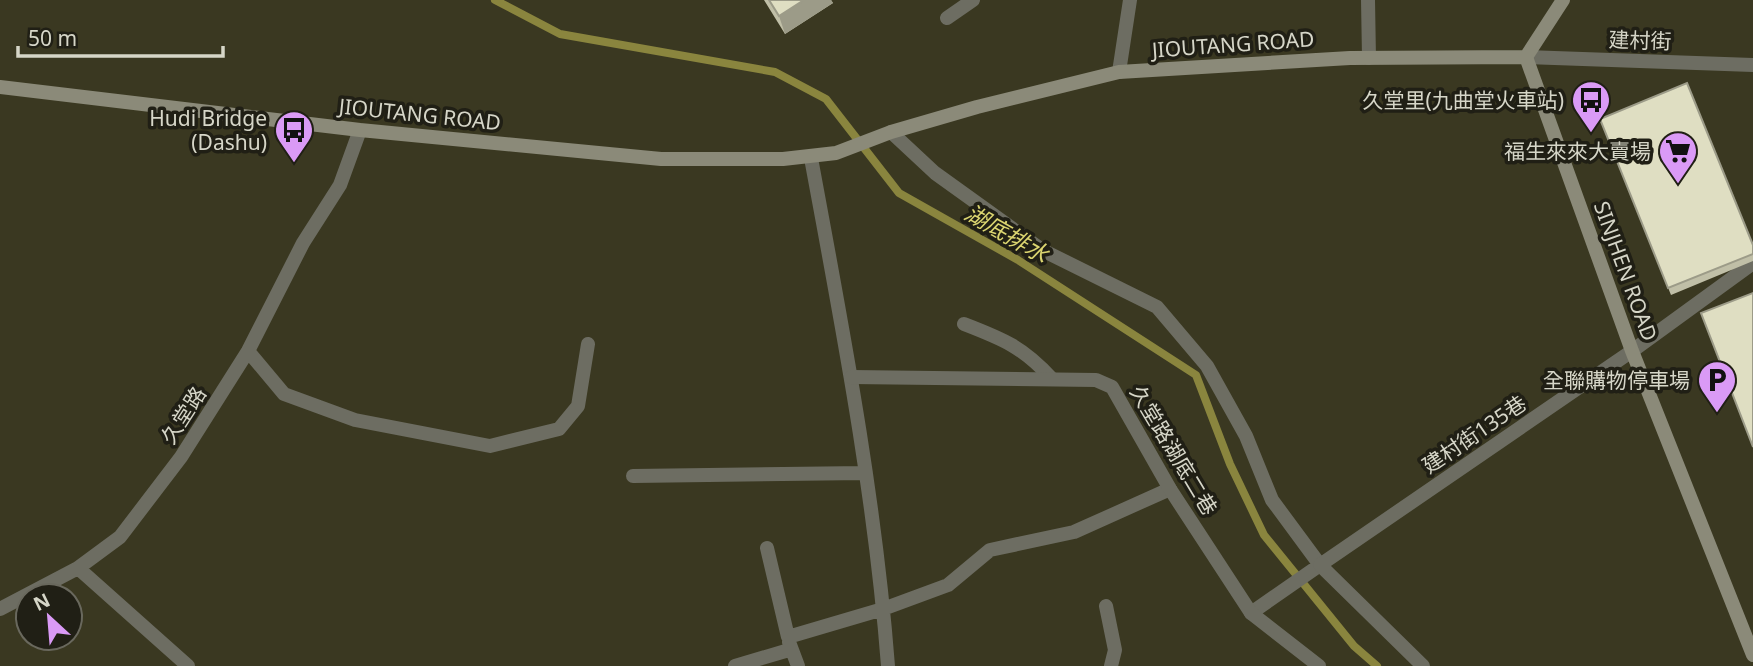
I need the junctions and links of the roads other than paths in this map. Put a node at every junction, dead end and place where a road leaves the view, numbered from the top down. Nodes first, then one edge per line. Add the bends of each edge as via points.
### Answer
1 (973, 0) edge
2 (1130, 0) edge
3 (1368, 0) edge
4 (1563, 0) edge
5 (947, 18) dead end
6 (1526, 57) junction
7 (1369, 58) junction
8 (1753, 65) edge
9 (1119, 72) junction
10 (0, 87) edge
11 (360, 130) junction
12 (887, 134) junction
13 (811, 158) junction
14 (1753, 263) edge
15 (964, 324) dead end
16 (588, 344) dead end
17 (248, 351) junction
18 (1632, 351) junction
19 (851, 376) junction
20 (1052, 379) junction
21 (864, 473) junction
22 (633, 476) dead end
23 (1170, 489) junction
24 (767, 548) dead end
25 (1315, 567) junction
26 (78, 568) junction
27 (1106, 606) dead end
28 (0, 609) edge
29 (883, 610) junction
30 (1251, 613) junction
31 (789, 643) junction
32 (1753, 654) edge
33 (188, 666) edge
34 (735, 666) edge
35 (798, 666) edge
36 (888, 666) edge
37 (1111, 666) edge
38 (1318, 666) edge
39 (1423, 666) edge

1 - 5 street
2 - 9 street
3 - 7 street
4 - 6 street
6 - 7 street, JIOUTANG ROAD
6 - 8 street, 建村街
6 - 18 street, SINJHEN ROAD
7 - 9 street, JIOUTANG ROAD
9 - 12 street, JIOUTANG ROAD
10 - 11 street, JIOUTANG ROAD
11 - 13 street, JIOUTANG ROAD via 661,159
11 - 17 street, 久堂路 via 340,185 303,243
12 - 13 street, JIOUTANG ROAD
12 - 25 street via 1042,250 1157,307 1207,366 1246,436 1272,500
13 - 19 street
14 - 18 street, 建村街135巷
15 - 20 street via 1011,342 1031,355
16 - 17 street via 578,406 559,429 490,446 355,420 284,394
17 - 26 street, 久堂路 via 181,457 120,537
18 - 25 street, 建村街135巷
18 - 32 street, SINJHEN ROAD
19 - 20 street, 久堂路湖底二巷
19 - 21 street
20 - 23 street, 久堂路湖底二巷 via 1096,380 1112,387
21 - 22 street
21 - 29 street
23 - 29 street via 1074,532 990,550 948,585
23 - 30 street, 久堂路湖底二巷
24 - 31 street
25 - 30 street, 建村街135巷
25 - 39 street
26 - 28 street, 久堂路
26 - 33 street
27 - 37 street via 1115,650
29 - 31 street
29 - 36 street
30 - 38 street, 久堂路湖底二巷
31 - 34 street
31 - 35 street

